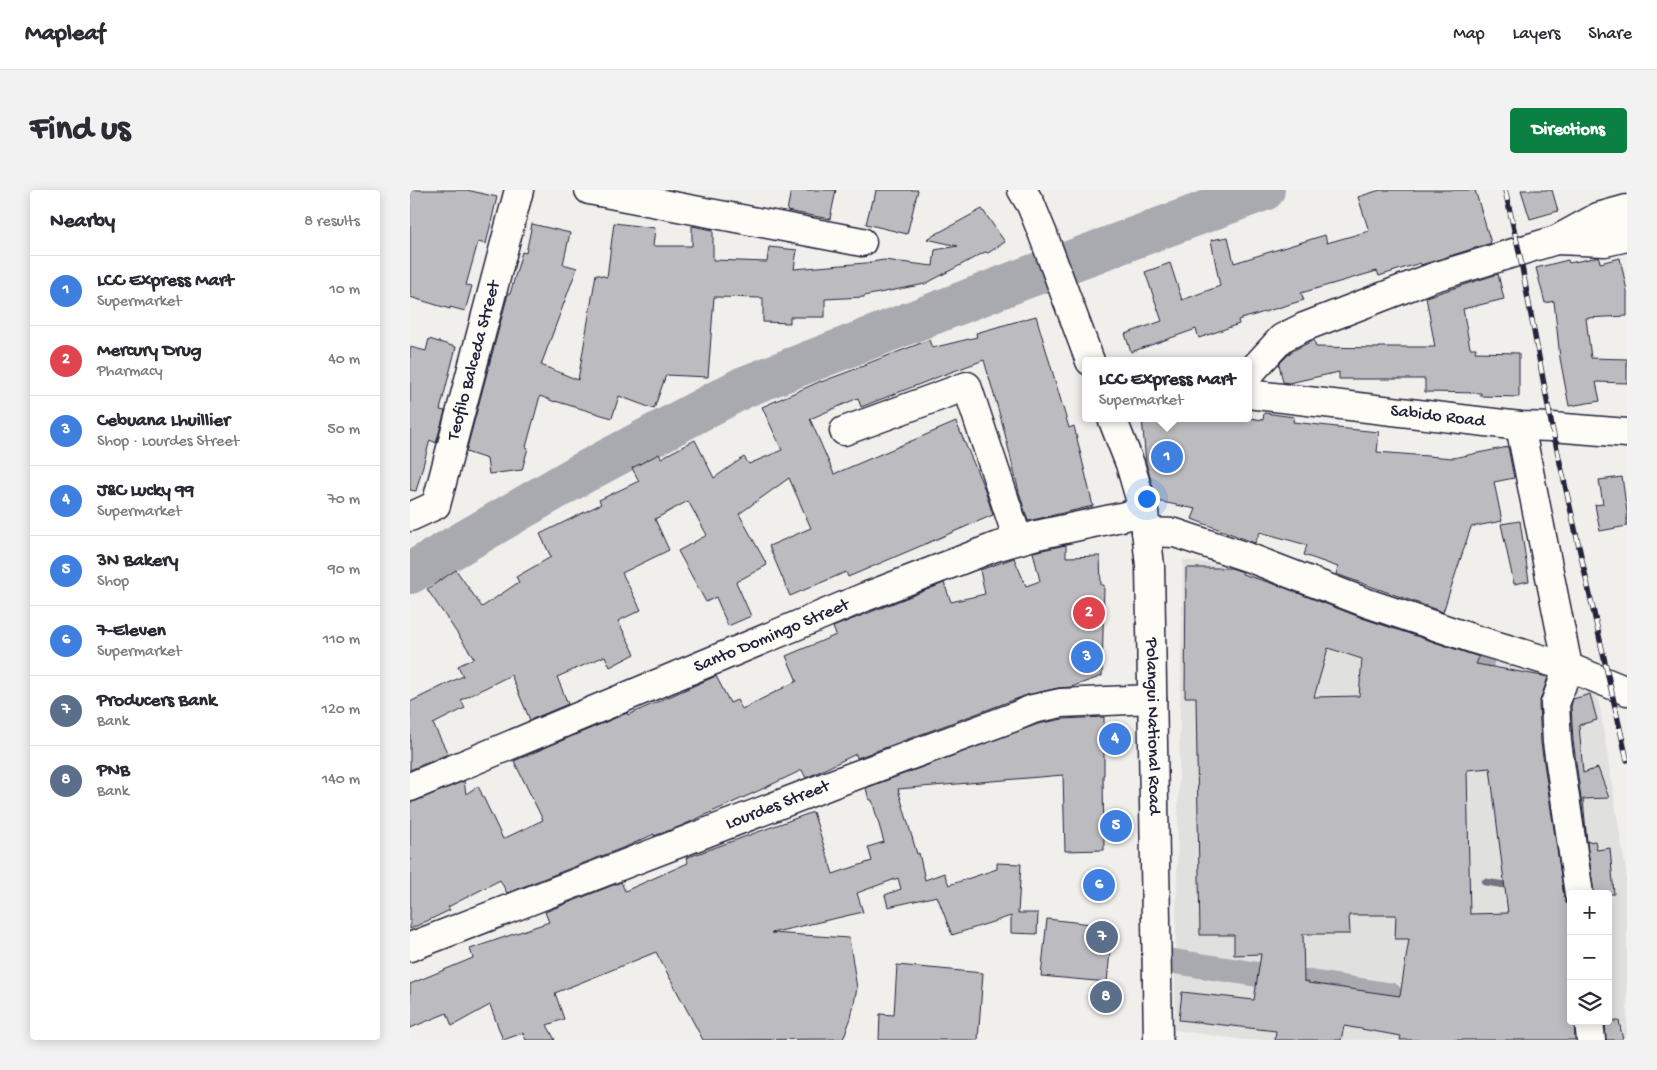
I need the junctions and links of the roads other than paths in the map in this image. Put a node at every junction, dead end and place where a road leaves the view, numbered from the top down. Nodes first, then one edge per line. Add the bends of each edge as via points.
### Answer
1 (518, 190) edge
2 (589, 190) edge
3 (1022, 190) edge
4 (1627, 209) edge
5 (1627, 237) edge
6 (1556, 240) junction
7 (862, 242) dead end
8 (1088, 357) edge
9 (1252, 371) edge
10 (1252, 394) edge
11 (1114, 422) edge
12 (1520, 426) junction
13 (844, 431) dead end
14 (1627, 433) edge
15 (410, 517) edge
16 (1145, 522) junction
17 (1018, 540) junction
18 (1568, 667) junction
19 (1627, 691) edge
20 (1152, 699) junction
21 (410, 787) edge
22 (1578, 890) edge
23 (410, 947) edge
24 (1589, 1025) edge
25 (1158, 1040) edge
26 (1591, 1040) edge

1 - 15 street, Teofilo Balceda Street via 436,504
2 - 7 street
3 - 8 street via 1042,232
4 - 6 street via 1598,216
5 - 6 street via 1606,242
6 - 9 street via 1431,278 1304,327 1282,338
10 - 12 street, Sabido Road
11 - 16 street, Polangui National Road via 1130,464
12 - 14 street, Sabido Road
12 - 18 street
13 - 17 street via 967,386
16 - 17 street, Santo Domingo Street
16 - 18 street, Santo Domingo Street via 1385,609
16 - 20 street, Polangui National Road via 1150,566
17 - 21 street, Santo Domingo Street via 865,597
18 - 19 street, Santo Domingo Street
18 - 22 street via 1555,704 1557,742
20 - 23 street, Lourdes Street via 1061,703 1033,709
20 - 25 street, Polangui National Road
24 - 26 street

